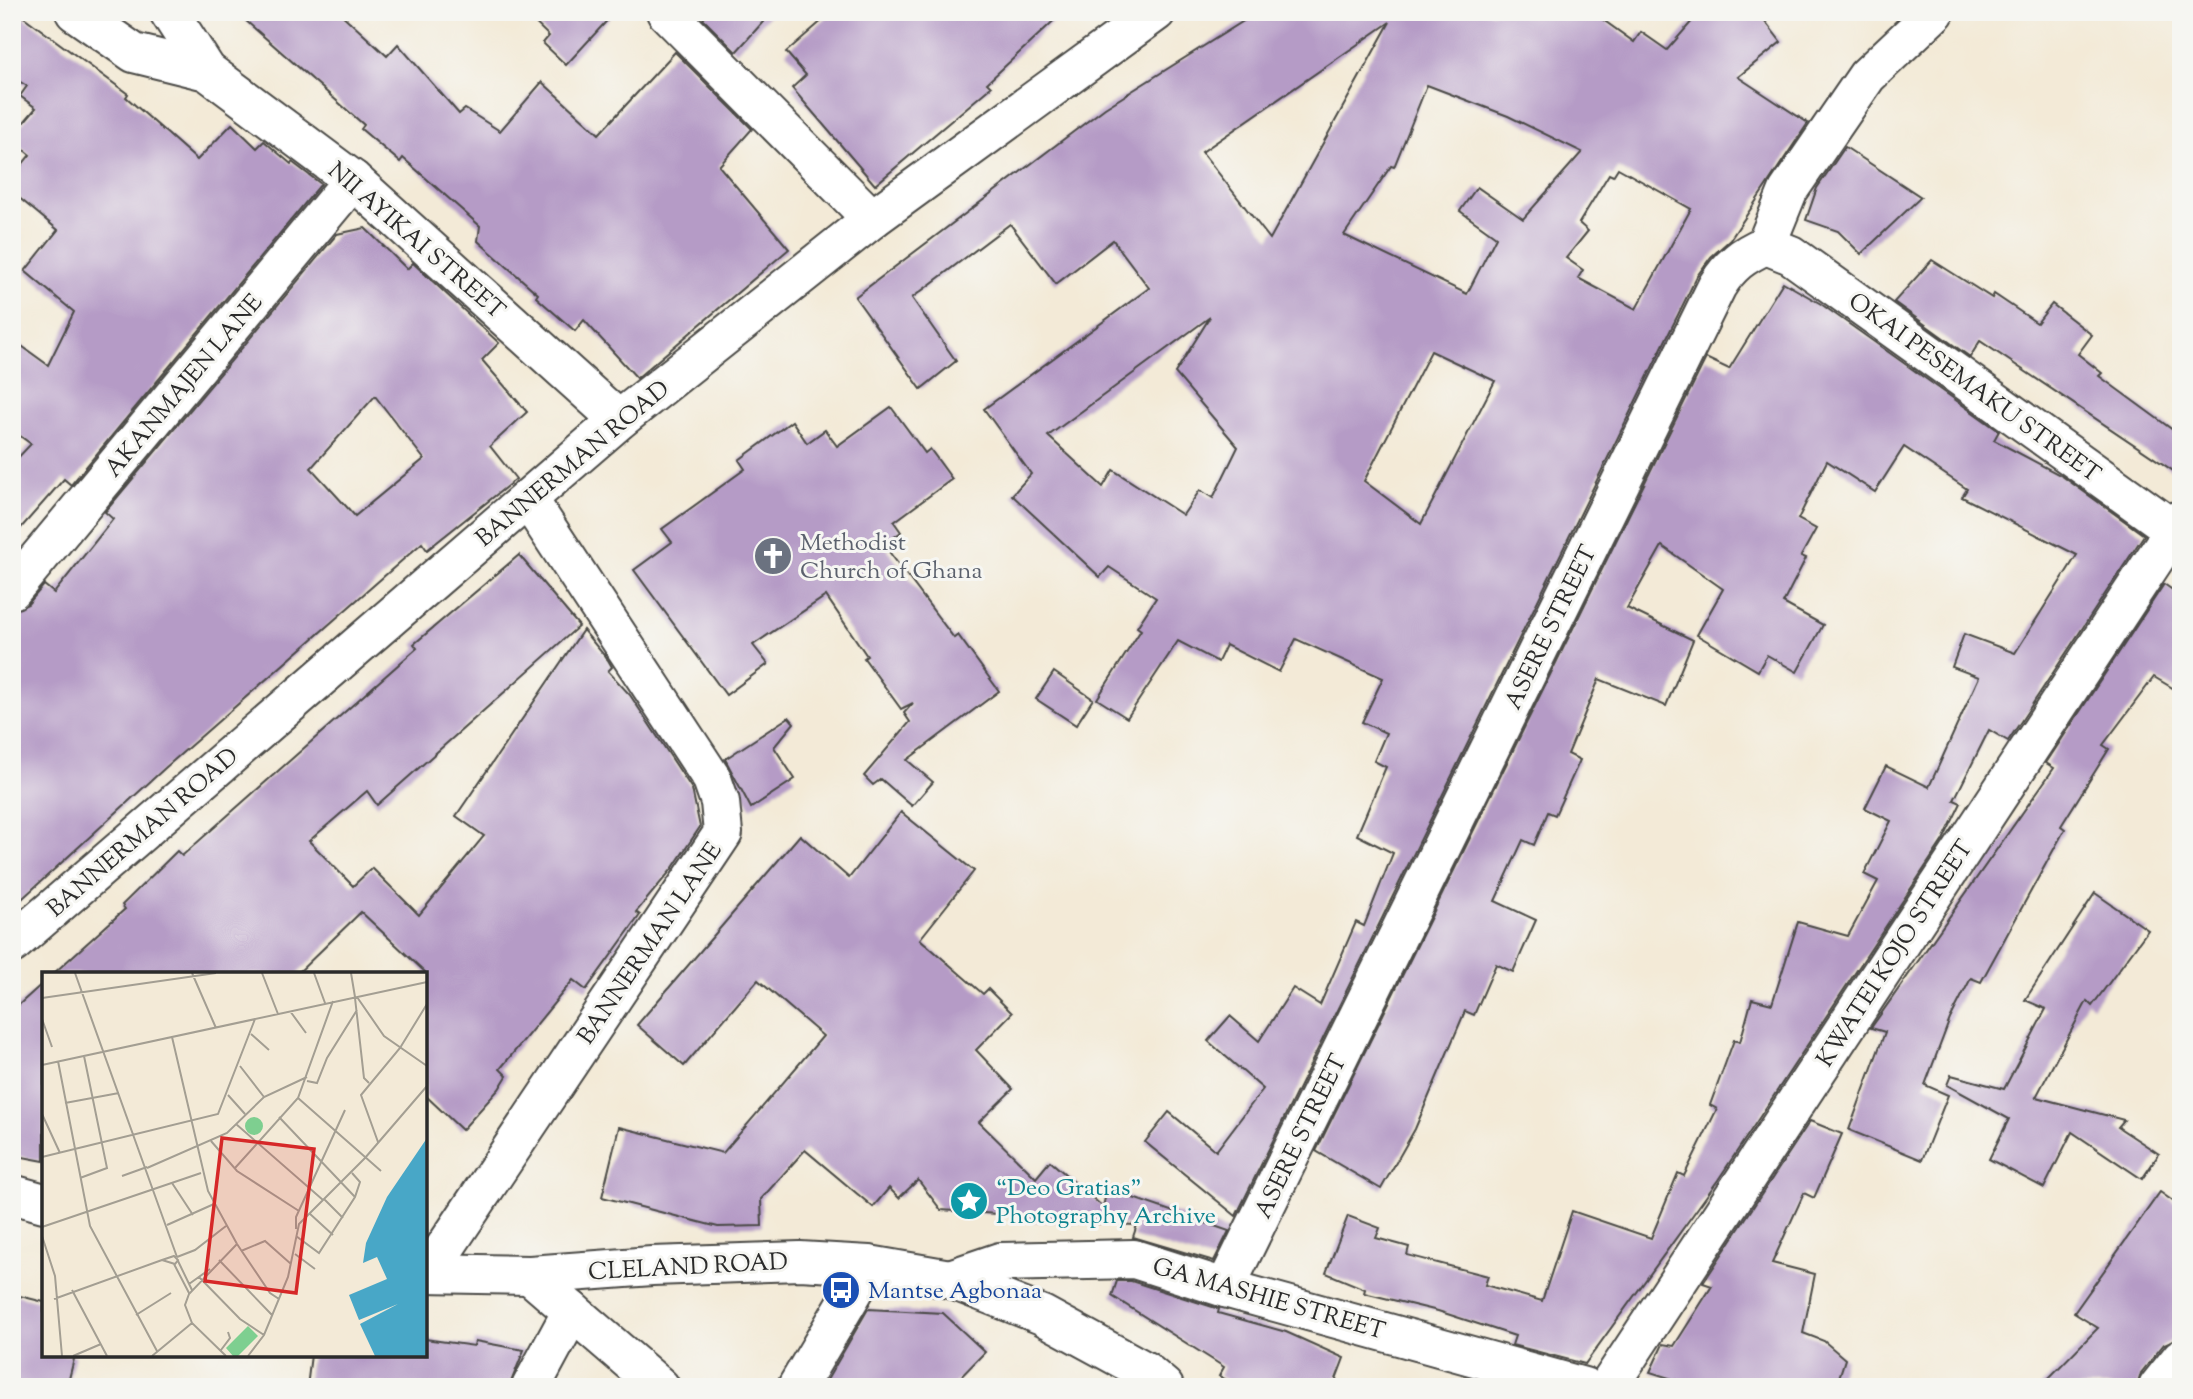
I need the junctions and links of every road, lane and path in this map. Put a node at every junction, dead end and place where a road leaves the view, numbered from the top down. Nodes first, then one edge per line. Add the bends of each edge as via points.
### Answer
1 (75, 12) edge
2 (169, 12) edge
3 (666, 12) edge
4 (1156, 12) edge
5 (1935, 12) edge
6 (206, 71) junction
7 (353, 180) junction
8 (872, 219) junction
9 (1766, 245) junction
10 (619, 420) junction
11 (528, 499) junction
12 (2178, 528) edge
13 (12, 590) edge
14 (12, 944) edge
15 (12, 1194) edge
16 (42, 1202) edge
17 (869, 1265) junction
18 (427, 1272) edge
19 (427, 1273) edge
20 (530, 1275) junction
21 (950, 1279) junction
22 (1226, 1288) junction
23 (572, 1311) junction
24 (2181, 1358) edge
25 (531, 1387) edge
26 (660, 1387) edge
27 (797, 1387) edge
28 (1164, 1387) edge
29 (1584, 1387) edge
30 (1608, 1387) edge
31 (2158, 1387) edge

1 - 6 street, NII AYIKAI STREET via 134,53
2 - 6 street, NII AYIKAI STREET
3 - 8 street
4 - 8 street, BANNERMAN ROAD
5 - 9 street via 1867,76 1788,191
6 - 7 street, NII AYIKAI STREET
7 - 10 street, NII AYIKAI STREET
7 - 13 street, AKANMAJEN LANE
8 - 10 street, BANNERMAN ROAD
9 - 12 street, OKAI PESEMAKU STREET via 1791,255
9 - 22 street, ASERE STREET via 1737,261 1717,286
10 - 11 street, BANNERMAN ROAD
11 - 14 street, BANNERMAN ROAD
11 - 18 street, BANNERMAN LANE via 712,779 723,833
12 - 30 street, KWATEI KOJO STREET
15 - 16 street
17 - 20 street, CLELAND ROAD via 800,1261
17 - 21 street, CLELAND ROAD
17 - 27 street
19 - 20 street, CLELAND ROAD
20 - 23 street
21 - 22 street, GA MASHIE STREET via 1000,1262 1134,1259
21 - 28 street, CLELAND ROAD via 1042,1315 1144,1371
22 - 29 street, GA MASHIE STREET
23 - 25 street
23 - 26 street
24 - 31 street

